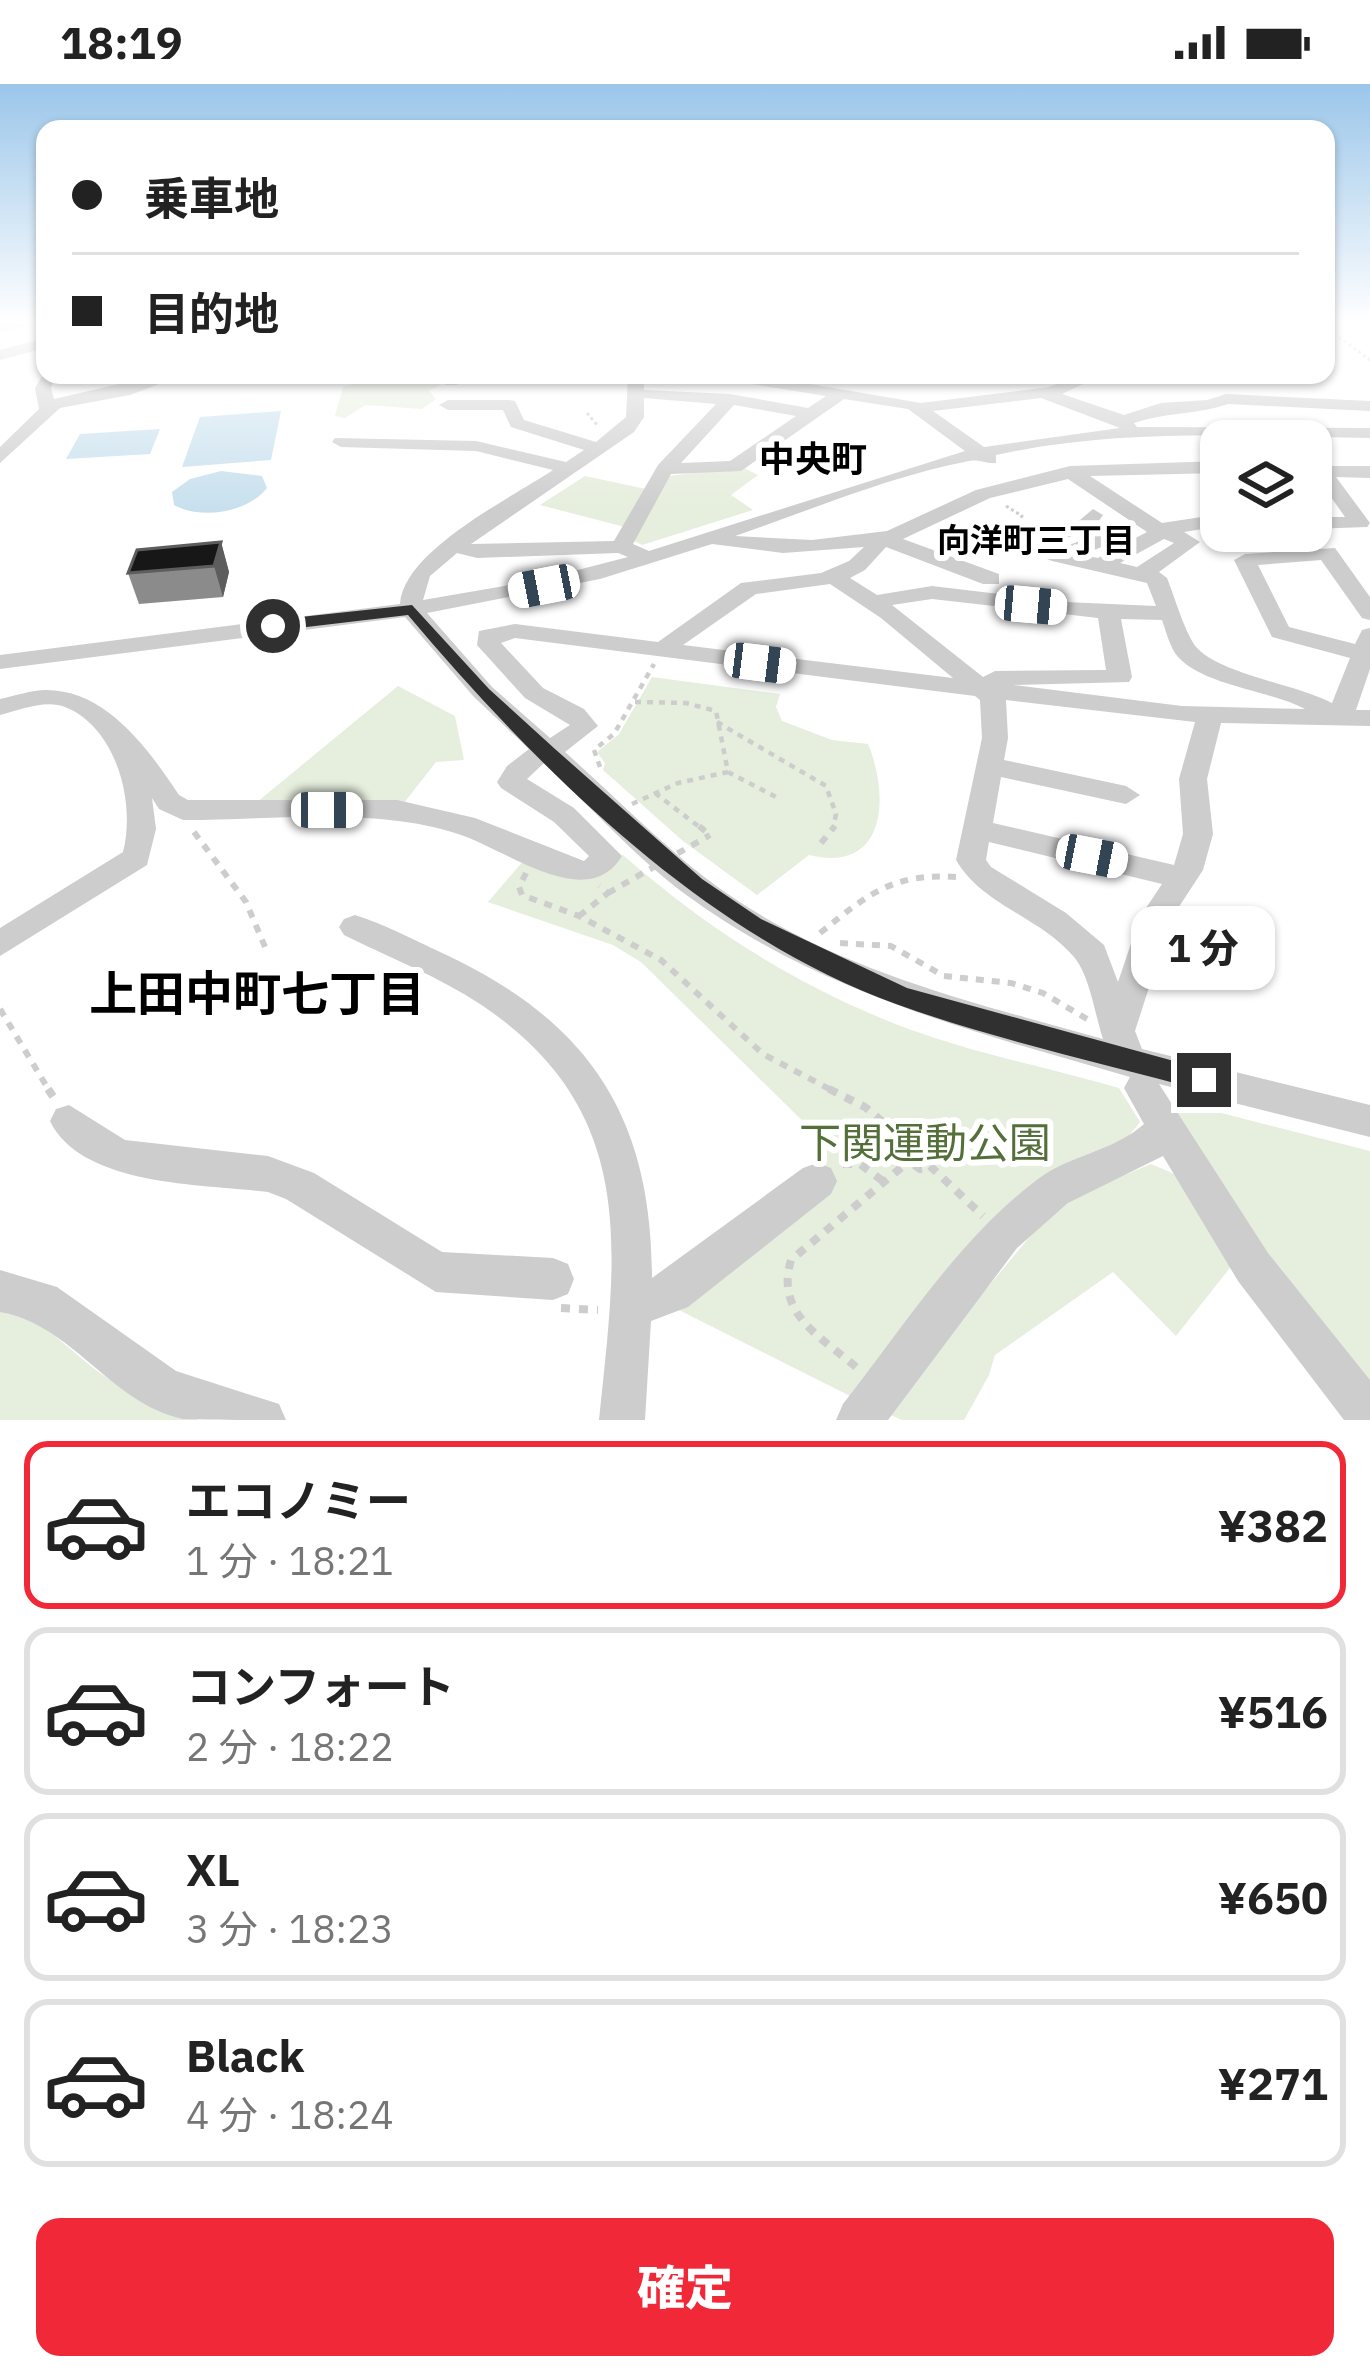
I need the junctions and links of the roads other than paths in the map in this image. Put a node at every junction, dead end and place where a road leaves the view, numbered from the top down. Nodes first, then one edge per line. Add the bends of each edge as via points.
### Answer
1 (44, 384) edge
2 (145, 384) edge
3 (635, 384) edge
4 (779, 384) edge
5 (1023, 384) edge
6 (1077, 384) edge
7 (648, 394) dead end
8 (840, 394) junction
9 (1038, 394) junction
10 (730, 399) junction
11 (1364, 404) edge
12 (448, 405) dead end
13 (920, 408) junction
14 (48, 409) junction
15 (811, 414) junction
16 (1129, 428) junction
17 (1370, 433) edge
18 (341, 442) dead end
19 (598, 448) junction
20 (977, 454) junction
21 (1, 455) edge
22 (1151, 466) junction
23 (1200, 467) edge
24 (568, 468) junction
25 (665, 469) junction
26 (1332, 471) edge
27 (1070, 472) junction
28 (1370, 472) edge
29 (1023, 482) junction
30 (1332, 483) edge
31 (1093, 514) dead end
32 (1200, 523) edge
33 (1355, 525) junction
34 (1332, 526) edge
35 (1160, 530) junction
36 (1119, 533) dead end
37 (707, 537) junction
38 (881, 538) junction
39 (1370, 544) edge
40 (455, 546) junction
41 (621, 548) junction
42 (1327, 553) joint
43 (1060, 556) junction
44 (645, 557) junction
45 (1100, 566) junction
46 (1142, 574) junction
47 (836, 578) junction
48 (991, 579) dead end
49 (874, 602) junction
50 (1366, 602) edge
51 (412, 610) junction
52 (1108, 611) junction
53 (1171, 614) junction
54 (1367, 644) edge
55 (662, 650) junction
56 (0, 662) edge
57 (978, 686) junction
58 (0, 707) edge
59 (1210, 716) junction
60 (1340, 717) junction
61 (1370, 718) edge
62 (116, 734) junction
63 (548, 753) junction
64 (989, 766) junction
65 (1126, 795) dead end
66 (975, 829) junction
67 (1182, 878) junction
68 (355, 927) dead end
69 (0, 944) edge
70 (1122, 1051) junction
71 (69, 1121) road end
72 (1370, 1121) edge
73 (1167, 1128) junction
74 (826, 1174) road end
75 (553, 1279) road end
76 (0, 1291) edge
77 (632, 1306) junction
78 (1370, 1416) edge
79 (263, 1420) edge
80 (622, 1420) edge
81 (859, 1420) edge

1 - 14 street
2 - 14 street
3 - 19 street via 632,423
4 - 8 street
5 - 9 street
6 - 9 street
7 - 10 street
8 - 13 street
8 - 15 street
9 - 13 street
9 - 16 street
10 - 15 street
10 - 25 street
11 - 16 street via 1226,399 1161,408
12 - 19 street via 505,404 517,423
13 - 20 street
14 - 21 street
15 - 25 street via 734,467
16 - 17 street
16 - 20 street
16 - 22 street
18 - 24 street via 476,446
19 - 24 street
20 - 29 street
20 - 37 street
22 - 23 street
22 - 27 street
24 - 40 street
25 - 41 street
26 - 28 street
27 - 29 street
27 - 35 street
29 - 38 street
30 - 33 street
31 - 43 street via 1087,524 1017,540
32 - 35 street
33 - 34 street
33 - 39 street
35 - 45 street
35 - 46 street via 1190,542
36 - 43 street
37 - 38 street via 743,546
37 - 44 street
38 - 47 street via 870,560
38 - 48 street
40 - 41 street
40 - 51 street via 416,578
41 - 44 street
42 - 50 street
42 - 54 street via 1245,560 1280,632
43 - 45 street
44 - 51 street
45 - 46 street
46 - 53 street via 1156,578
47 - 49 street
47 - 55 street via 749,588
49 - 52 street via 928,592
49 - 57 street
51 - 56 street
51 - 63 street
52 - 53 street
52 - 57 street via 1120,677 1040,675
53 - 60 street via 1187,653
54 - 60 street
55 - 57 street
55 - 63 street via 515,631 487,636 534,693 585,726
57 - 59 street
57 - 64 street via 993,698
58 - 62 street via 60,696
59 - 60 street
59 - 67 street via 1193,779 1198,834
60 - 61 street
62 - 63 street via 184,810 397,809 465,825 568,869 595,868 607,856 601,848 511,782 522,764
62 - 69 street via 144,835 136,859
63 - 70 street via 694,885 800,951 901,996
64 - 65 street
64 - 66 street
66 - 67 street
66 - 70 street via 971,860 980,875 1093,954
67 - 70 street via 1156,917
68 - 77 street via 508,1006 597,1096 624,1181
70 - 72 street
70 - 73 street
71 - 75 street via 116,1156 268,1174 300,1186 436,1272
73 - 78 street via 1253,1267
73 - 81 street via 1141,1151 1054,1190 1003,1234
74 - 77 street via 673,1292
76 - 79 street via 45,1300 153,1384
77 - 80 street

